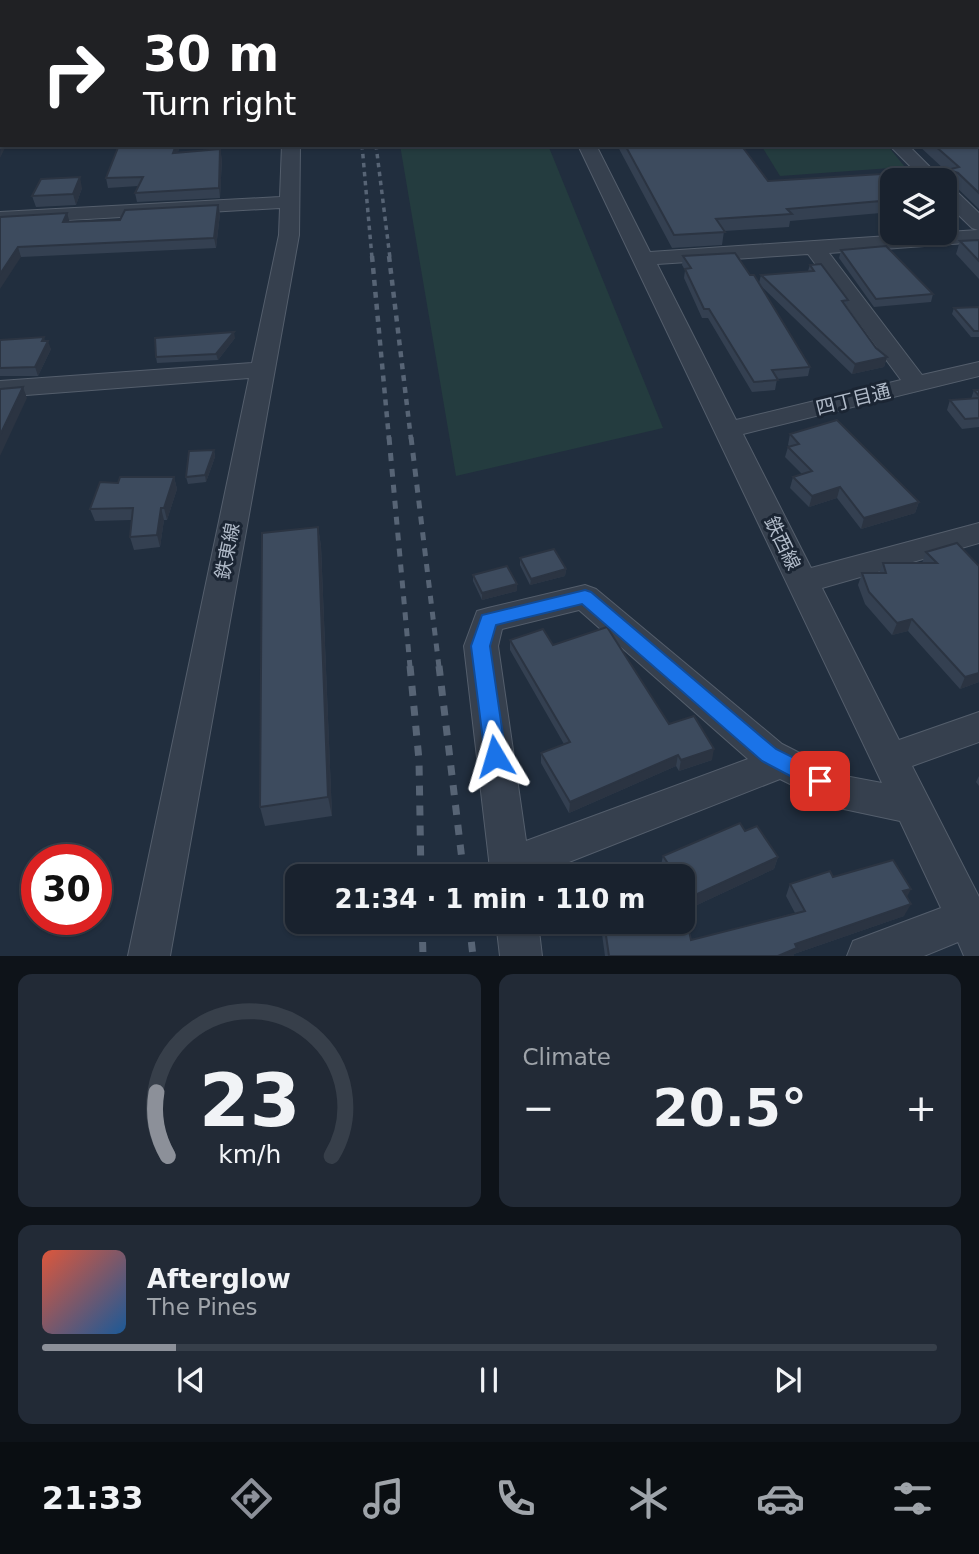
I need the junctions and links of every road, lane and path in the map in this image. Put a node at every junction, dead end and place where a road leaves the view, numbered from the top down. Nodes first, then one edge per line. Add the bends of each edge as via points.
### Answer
1 (290, 147) edge
2 (588, 147) edge
3 (900, 147) edge
4 (922, 168) edge
5 (289, 202) junction
6 (957, 203) edge
7 (0, 218) edge
8 (979, 224) edge
9 (979, 236) edge
10 (814, 247) junction
11 (643, 259) junction
12 (979, 369) edge
13 (262, 370) junction
14 (916, 384) junction
15 (0, 389) edge
16 (727, 430) junction
17 (979, 533) edge
18 (802, 582) junction
19 (979, 727) edge
20 (889, 759) junction
21 (782, 762) junction
22 (913, 807) junction
23 (509, 864) edge
24 (527, 864) edge
25 (973, 929) edge
26 (518, 934) edge
27 (149, 956) edge
28 (521, 956) edge
29 (868, 956) edge

1 - 5 street, 鉄東線
2 - 11 street, 鉄西線
3 - 4 street
5 - 7 street
5 - 13 street, 鉄東線 via 289,235
6 - 8 street
9 - 10 street
10 - 11 street
10 - 14 street
11 - 16 street, 鉄西線
12 - 14 street, 四丁目通
13 - 15 street
13 - 27 street, 鉄東線
14 - 16 street, 四丁目通
16 - 18 street, 鉄西線
17 - 18 street
18 - 20 street, 鉄西線
19 - 20 street
20 - 22 street, 鉄西線
21 - 22 street via 839,791
21 - 23 street via 585,597 488,620 481,646
21 - 24 street
22 - 25 street, 鉄西線
25 - 29 street
26 - 28 street

